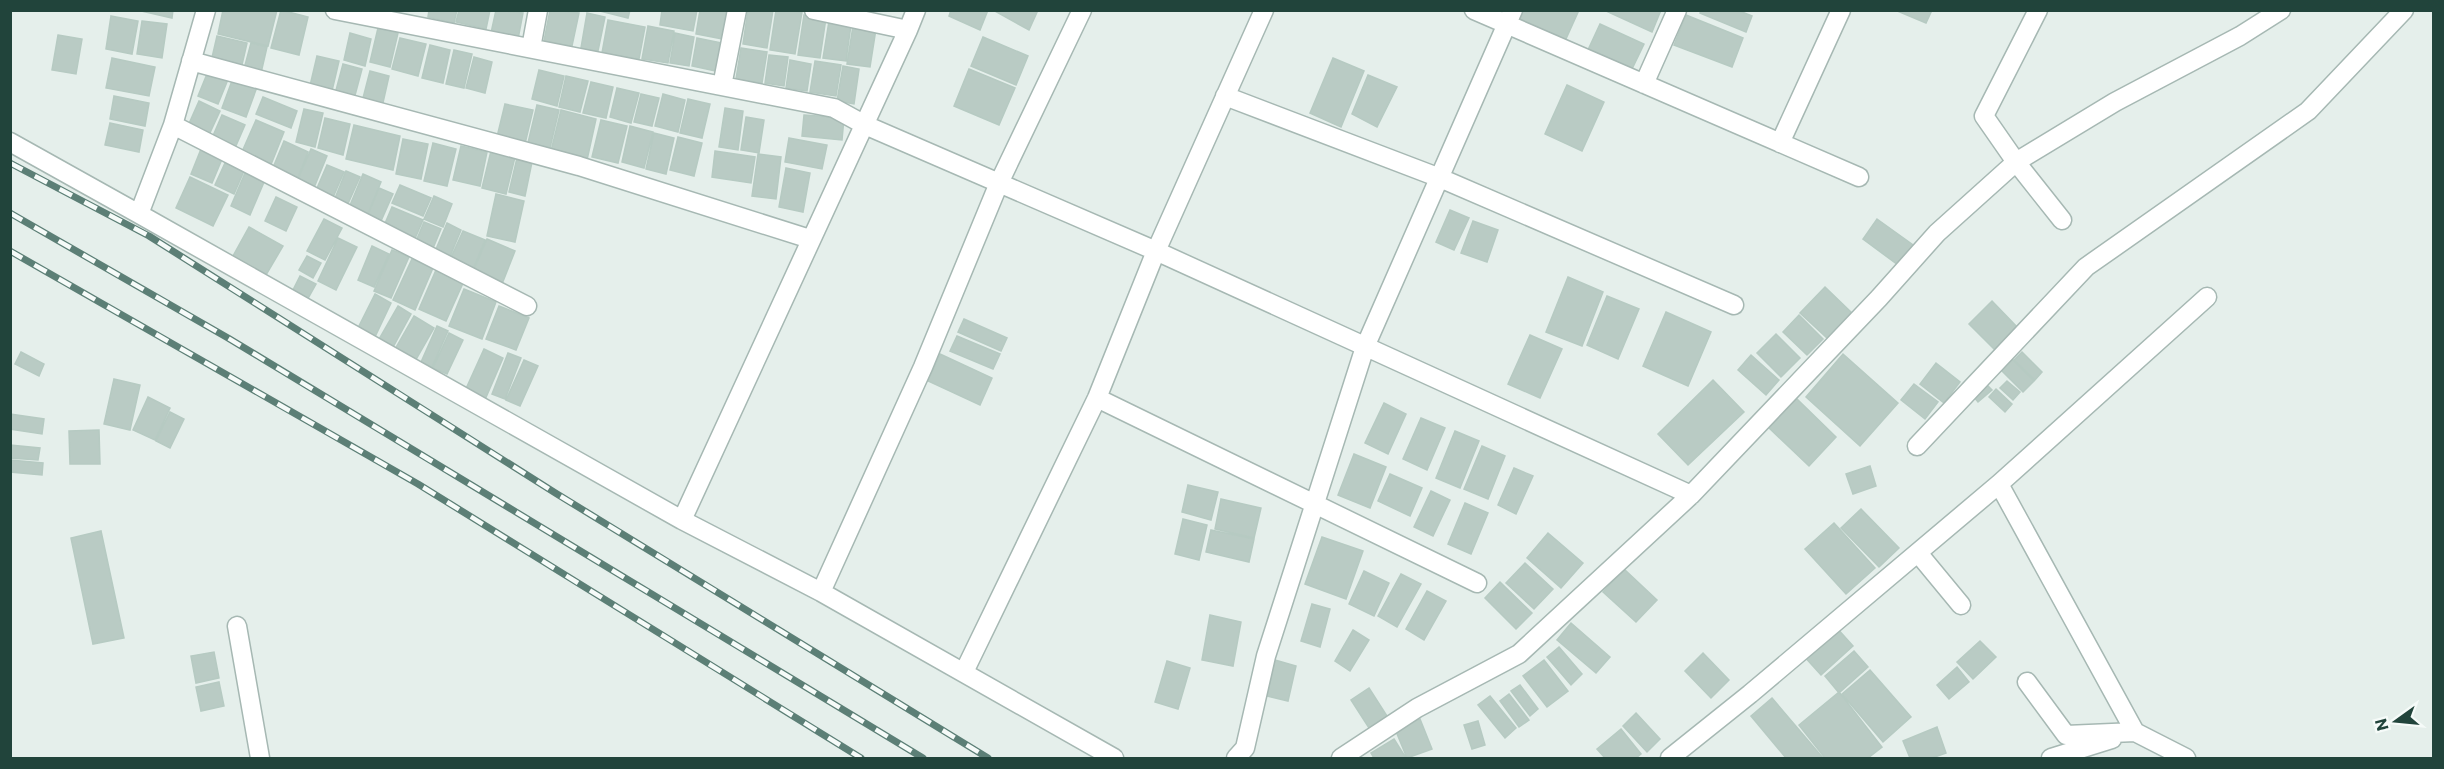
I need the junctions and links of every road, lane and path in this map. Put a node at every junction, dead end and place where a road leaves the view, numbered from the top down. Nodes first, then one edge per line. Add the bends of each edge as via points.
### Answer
1 (206, 10) edge
2 (335, 10) edge
3 (538, 10) edge
4 (736, 10) edge
5 (814, 10) edge
6 (916, 10) edge
7 (1082, 10) edge
8 (1263, 10) edge
9 (1474, 10) edge
10 (1677, 10) edge
11 (1841, 10) edge
12 (2038, 10) edge
13 (2281, 10) edge
14 (2404, 10) edge
15 (1510, 18) edge
16 (908, 30) junction
17 (531, 48) junction
18 (191, 62) junction
19 (1644, 84) junction
20 (722, 86) junction
21 (1225, 96) junction
22 (173, 124) junction
23 (865, 125) junction
24 (10, 142) edge
25 (1780, 143) junction
26 (2016, 162) junction
27 (1859, 177) dead end
28 (1440, 178) junction
29 (999, 183) junction
30 (139, 214) junction
31 (2062, 220) dead end
32 (810, 239) junction
33 (1156, 251) junction
34 (2207, 297) dead end
35 (527, 306) dead end
36 (1734, 306) dead end
37 (1365, 347) junction
38 (1097, 398) junction
39 (1917, 446) dead end
40 (1999, 484) junction
41 (1691, 495) junction
42 (1316, 504) junction
43 (682, 520) junction
44 (1918, 553) junction
45 (1477, 583) dead end
46 (821, 592) junction
47 (1961, 605) dead end
48 (237, 626) dead end
49 (964, 672) junction
50 (2027, 682) dead end
51 (2135, 732) junction
52 (260, 759) edge
53 (1114, 759) edge
54 (1236, 759) edge
55 (1341, 759) edge
56 (1670, 759) edge
57 (2051, 759) edge
58 (2186, 759) edge

1 - 18 street
2 - 17 street
3 - 17 street
4 - 20 street
5 - 16 street
6 - 16 street
7 - 29 street
8 - 21 street
9 - 15 street
10 - 19 street
11 - 25 street
12 - 26 street via 1984,116
13 - 26 street
14 - 39 street via 2308,111 2086,267
15 - 19 street
15 - 28 street
16 - 23 street
17 - 20 street
18 - 22 street
18 - 32 street via 579,166
19 - 25 street
20 - 23 street via 834,108
21 - 28 street
21 - 33 street
22 - 30 street
22 - 35 street
23 - 29 street
23 - 32 street
24 - 30 street
25 - 27 street
26 - 31 street
26 - 41 street via 1937,233
28 - 36 street
28 - 37 street
29 - 33 street
29 - 46 street via 923,367
30 - 43 street
32 - 43 street
33 - 37 street
33 - 38 street
34 - 40 street
37 - 41 street
37 - 42 street
38 - 42 street
38 - 49 street
40 - 44 street
40 - 51 street
41 - 55 street via 1519,654 1417,708
42 - 45 street
42 - 54 street via 1266,656 1245,748
43 - 46 street
44 - 47 street
44 - 56 street
46 - 49 street
48 - 52 street
49 - 53 street
50 - 51 street via 2066,735
51 - 57 street
51 - 58 street

